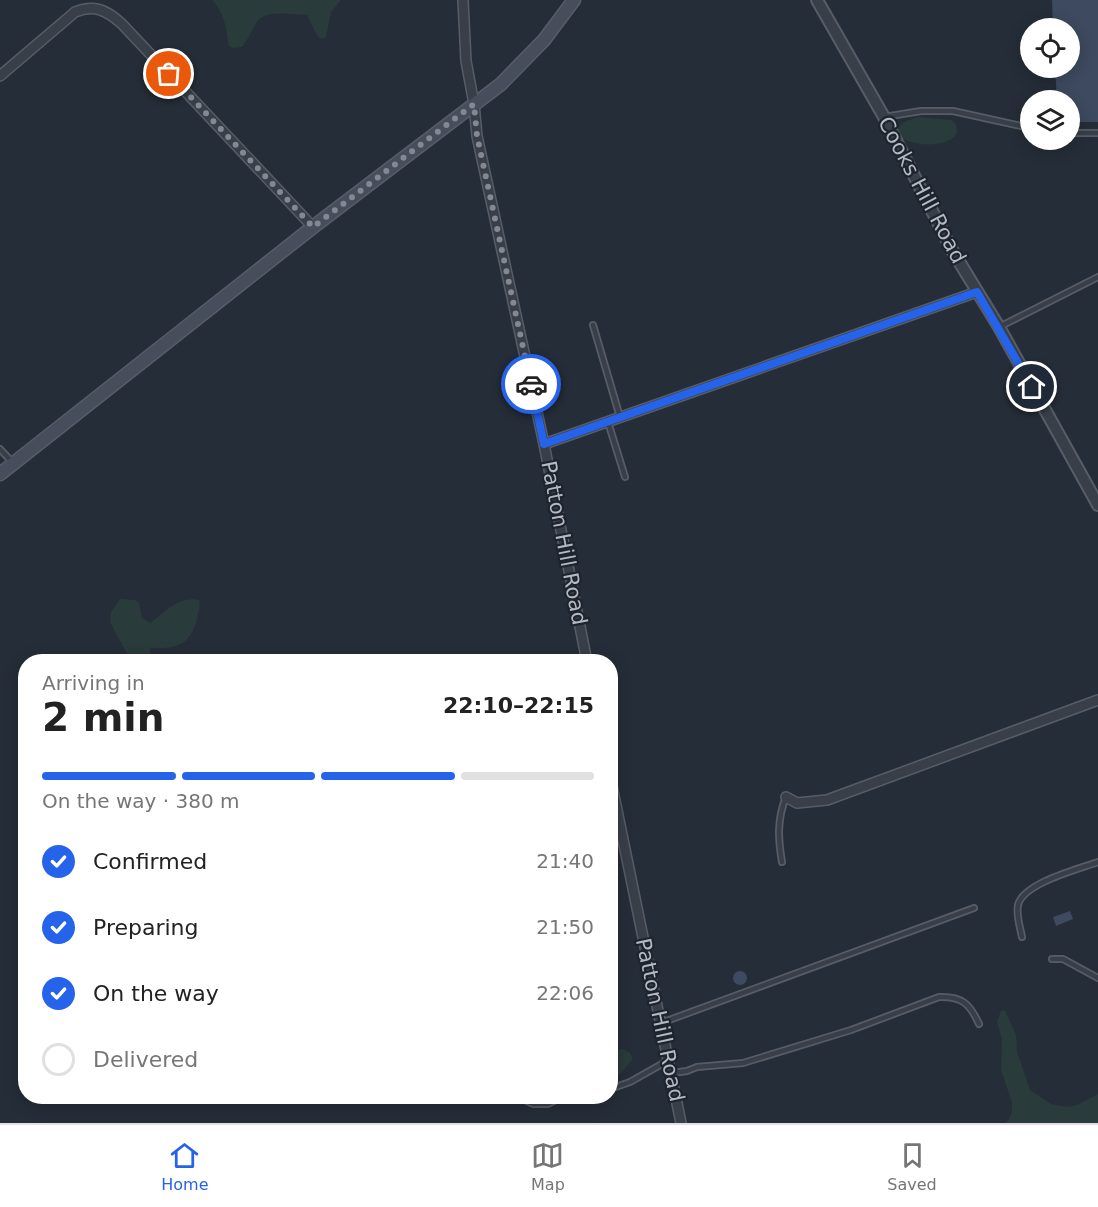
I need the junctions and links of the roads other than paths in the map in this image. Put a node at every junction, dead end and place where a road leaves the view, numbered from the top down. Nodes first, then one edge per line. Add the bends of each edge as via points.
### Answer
1 (463, 0) edge
2 (573, 0) edge
3 (817, 0) edge
4 (0, 75) edge
5 (474, 104) junction
6 (884, 117) junction
7 (1020, 126) edge
8 (1080, 133) edge
9 (1098, 133) edge
10 (313, 227) junction
11 (1098, 277) edge
12 (977, 292) junction
13 (593, 325) dead end
14 (999, 327) junction
15 (621, 418) junction
16 (608, 422) junction
17 (544, 444) junction
18 (0, 449) edge
19 (13, 463) junction
20 (0, 474) edge
21 (625, 477) dead end
22 (1098, 505) edge
23 (585, 654) edge
24 (1098, 700) edge
25 (786, 797) joint
26 (618, 814) edge
27 (782, 862) dead end
28 (1098, 862) edge
29 (974, 908) dead end
30 (1022, 937) dead end
31 (1052, 959) dead end
32 (1098, 978) edge
33 (662, 1023) junction
34 (979, 1024) dead end
35 (669, 1060) junction
36 (672, 1073) junction
37 (618, 1086) edge
38 (681, 1123) edge

1 - 5 street, Patton Hill Road via 467,73
2 - 5 main road via 544,40 501,84
3 - 6 street, Cooks Hill Road
4 - 10 street via 75,12 102,9 121,22
5 - 10 main road
5 - 17 street, Patton Hill Road via 477,136
6 - 7 lane via 953,111
6 - 12 street, Cooks Hill Road
8 - 9 lane
10 - 19 main road
11 - 14 lane
12 - 14 street, Cooks Hill Road
12 - 15 street
13 - 15 lane
14 - 22 street, Cooks Hill Road
15 - 16 street
16 - 17 street
16 - 21 lane
17 - 23 street, Patton Hill Road
18 - 19 lane
19 - 20 main road
24 - 25 street via 827,800 797,803
25 - 27 lane via 778,830
26 - 33 street, Patton Hill Road
28 - 30 lane via 1049,879 1025,894 1017,907
29 - 33 lane
31 - 32 lane via 1063,959
33 - 35 street, Patton Hill Road
34 - 36 lane via 972,1008 962,1000 939,997 743,1063
35 - 36 street, Patton Hill Road
35 - 37 lane
36 - 38 street, Patton Hill Road

